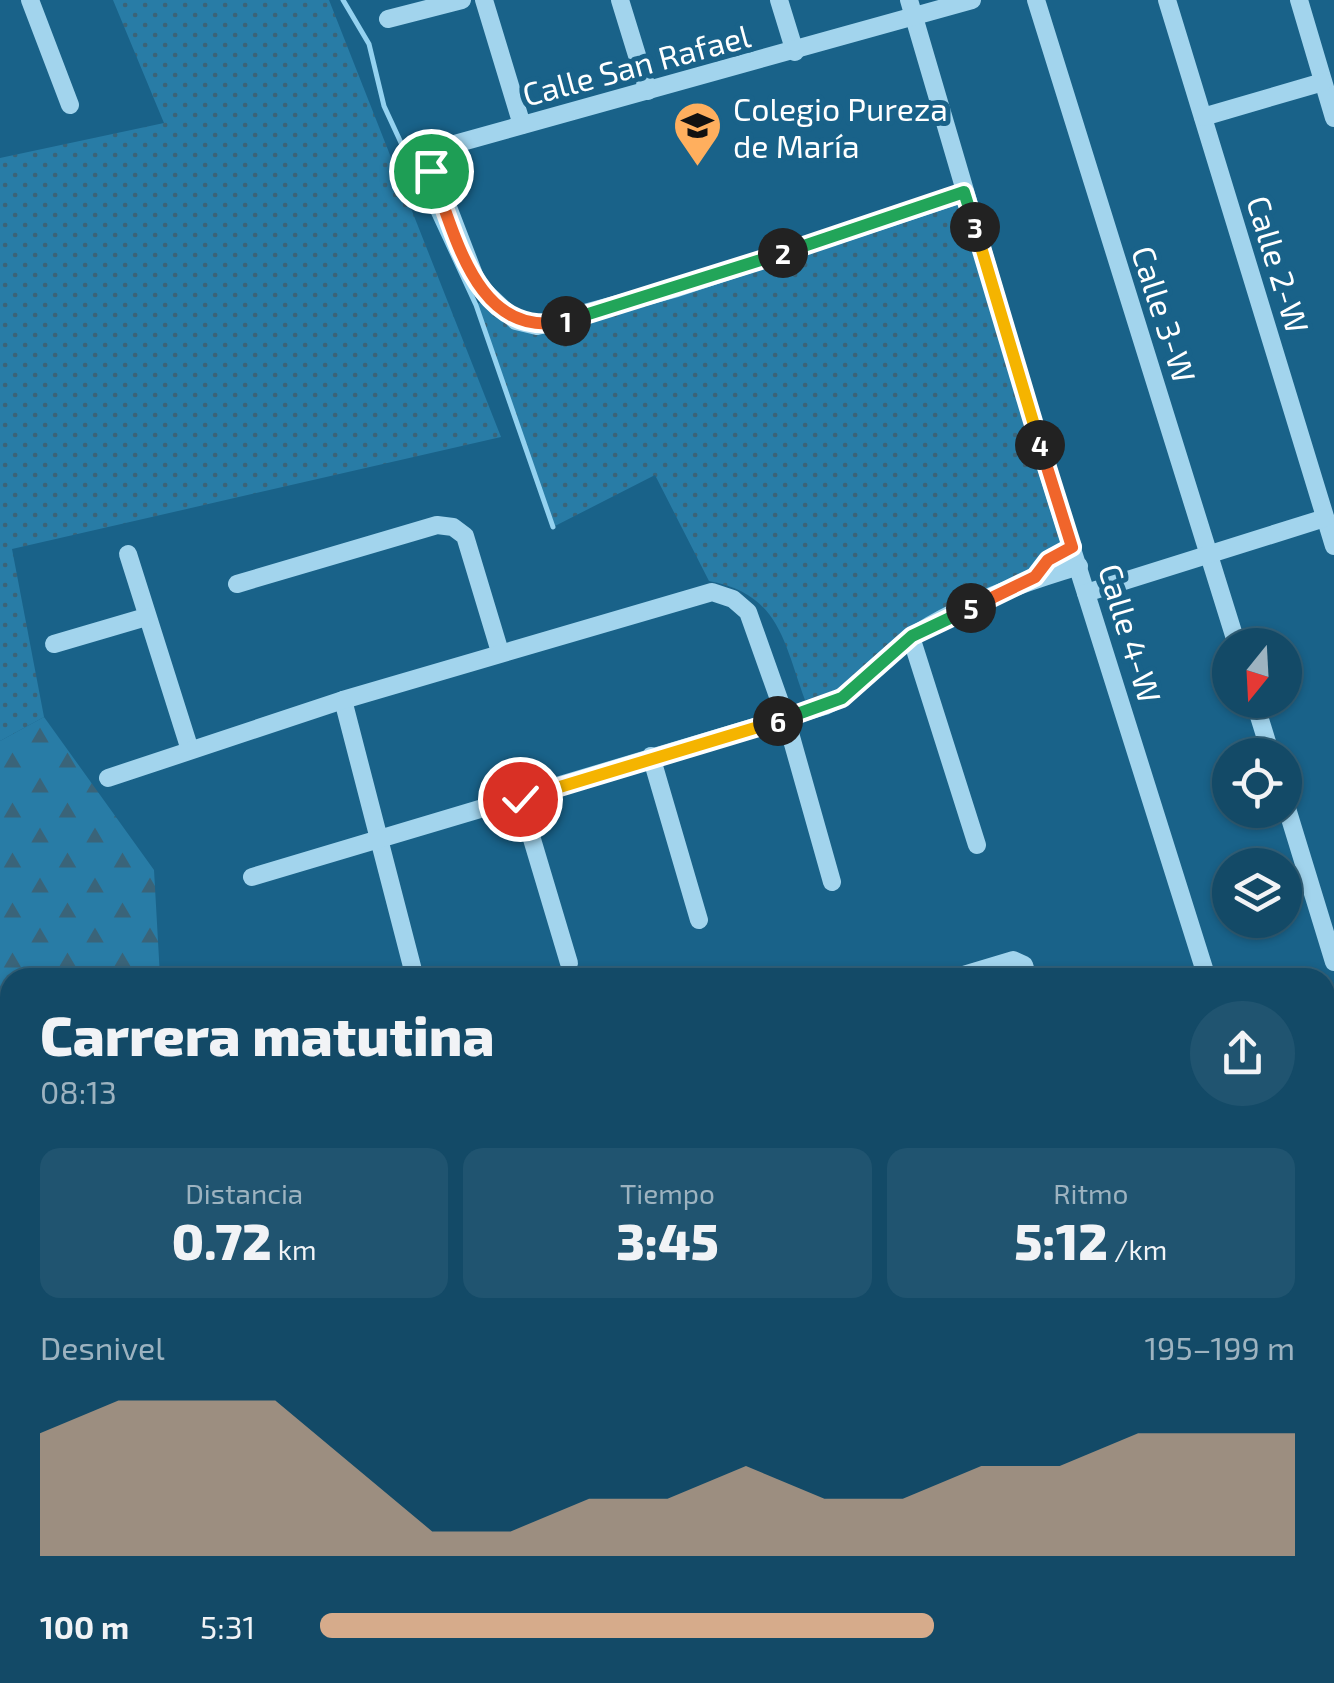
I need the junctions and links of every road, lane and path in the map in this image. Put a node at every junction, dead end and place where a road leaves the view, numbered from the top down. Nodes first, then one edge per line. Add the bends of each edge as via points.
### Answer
1 (30, 0) edge
2 (462, 0) edge
3 (484, 0) edge
4 (620, 0) edge
5 (779, 0) edge
6 (972, 0) edge
7 (1036, 0) edge
8 (1167, 0) edge
9 (1298, 0) edge
10 (912, 9) edge
11 (388, 19) dead end
12 (795, 52) junction
13 (1323, 82) junction
14 (648, 92) junction
15 (70, 105) dead end
16 (1204, 117) junction
17 (1334, 118) edge
18 (522, 124) junction
19 (964, 192) junction
20 (1325, 518) junction
21 (1334, 546) edge
22 (1072, 547) junction
23 (128, 554) dead end
24 (1210, 554) junction
25 (1078, 566) junction
26 (1035, 577) junction
27 (238, 584) dead end
28 (1086, 593) junction
29 (146, 617) junction
30 (1232, 628) edge
31 (912, 636) junction
32 (54, 644) dead end
33 (500, 652) junction
34 (343, 700) junction
35 (786, 719) junction
36 (190, 750) junction
37 (651, 756) junction
38 (108, 778) dead end
39 (520, 799) junction
40 (1293, 828) edge
41 (382, 836) junction
42 (977, 845) dead end
43 (252, 877) dead end
44 (832, 882) dead end
45 (699, 920) dead end
46 (1334, 962) edge
47 (570, 964) dead end
48 (412, 968) edge
49 (986, 968) edge
50 (1025, 968) edge
51 (1204, 968) edge

1 - 15 street
2 - 11 street
3 - 18 street
4 - 14 street
5 - 12 street
6 - 10 street, Calle San Rafael
7 - 24 street, Calle 3-W
8 - 16 street, Calle 2-W
9 - 13 street
10 - 12 street, Calle San Rafael
10 - 19 street, Calle 4-W
12 - 14 street, Calle San Rafael
13 - 16 street
13 - 17 street
14 - 18 street, Calle San Rafael
16 - 20 street, Calle 2-W
18 - 19 street, Calle San Rafael via 444,147 433,156 431,171 478,285 516,321 536,326 678,288
19 - 22 street, Calle 4-W
20 - 21 street, Calle 2-W
20 - 24 street
22 - 25 street, Calle 4-W
22 - 26 street via 1048,560
23 - 29 street
24 - 28 street
24 - 30 street, Calle 3-W
25 - 26 street
25 - 28 street, Calle 4-W
26 - 31 street
27 - 33 street via 436,524 453,527 464,536
28 - 51 street, Calle 4-W
29 - 32 street
29 - 36 street
31 - 35 street via 842,698
31 - 42 street
33 - 34 street
33 - 35 street via 712,592 748,612
34 - 36 street
34 - 41 street
35 - 37 street
35 - 44 street
36 - 38 street
37 - 39 street
37 - 45 street
39 - 41 street
39 - 47 street
40 - 46 street
41 - 43 street
41 - 48 street via 382,861
49 - 50 street via 1013,960

